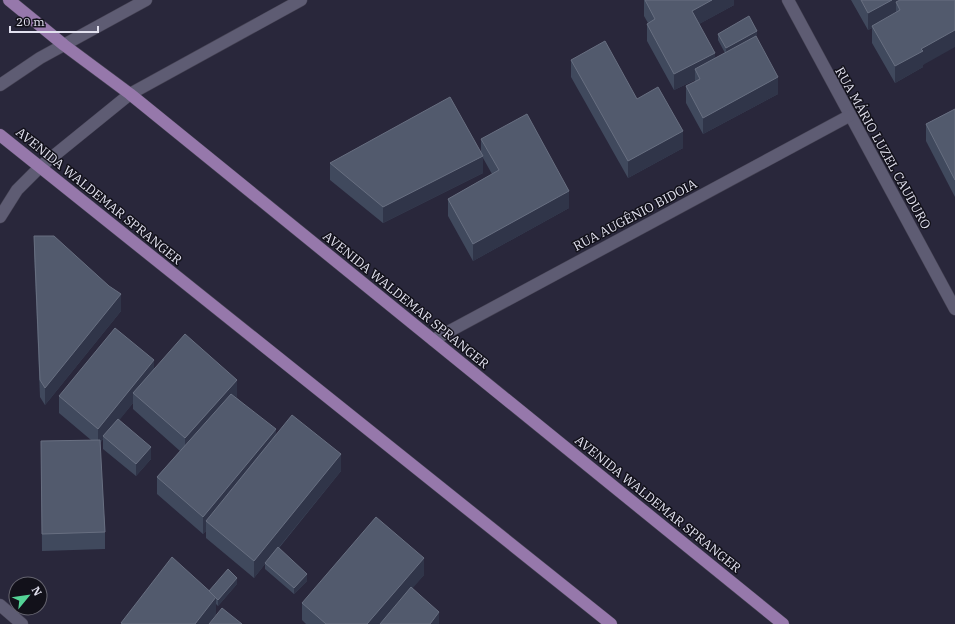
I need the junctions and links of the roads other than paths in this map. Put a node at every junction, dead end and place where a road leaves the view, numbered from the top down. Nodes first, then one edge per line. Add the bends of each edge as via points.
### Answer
1 (9, 0) edge
2 (146, 0) edge
3 (300, 0) edge
4 (788, 0) edge
5 (64, 45) junction
6 (0, 85) edge
7 (130, 94) junction
8 (849, 116) junction
9 (0, 135) edge
10 (40, 167) junction
11 (0, 217) edge
12 (955, 308) edge
13 (433, 340) junction
14 (0, 605) edge
15 (22, 624) edge
16 (611, 624) edge
17 (783, 624) edge

1 - 5 main road, AVENIDA WALDEMAR SPRANGER
2 - 5 street
3 - 7 street
4 - 8 street, RUA MÁRIO LUZEL CAUDURO
5 - 6 street
5 - 7 main road, AVENIDA WALDEMAR SPRANGER
7 - 10 street
7 - 13 main road, AVENIDA WALDEMAR SPRANGER
8 - 12 street, RUA MÁRIO LUZEL CAUDURO
8 - 13 street, RUA AUGÊNIO BIDOIA
9 - 10 main road, AVENIDA WALDEMAR SPRANGER
10 - 11 street via 17,190
10 - 16 main road, AVENIDA WALDEMAR SPRANGER
13 - 17 main road, AVENIDA WALDEMAR SPRANGER
14 - 15 street

